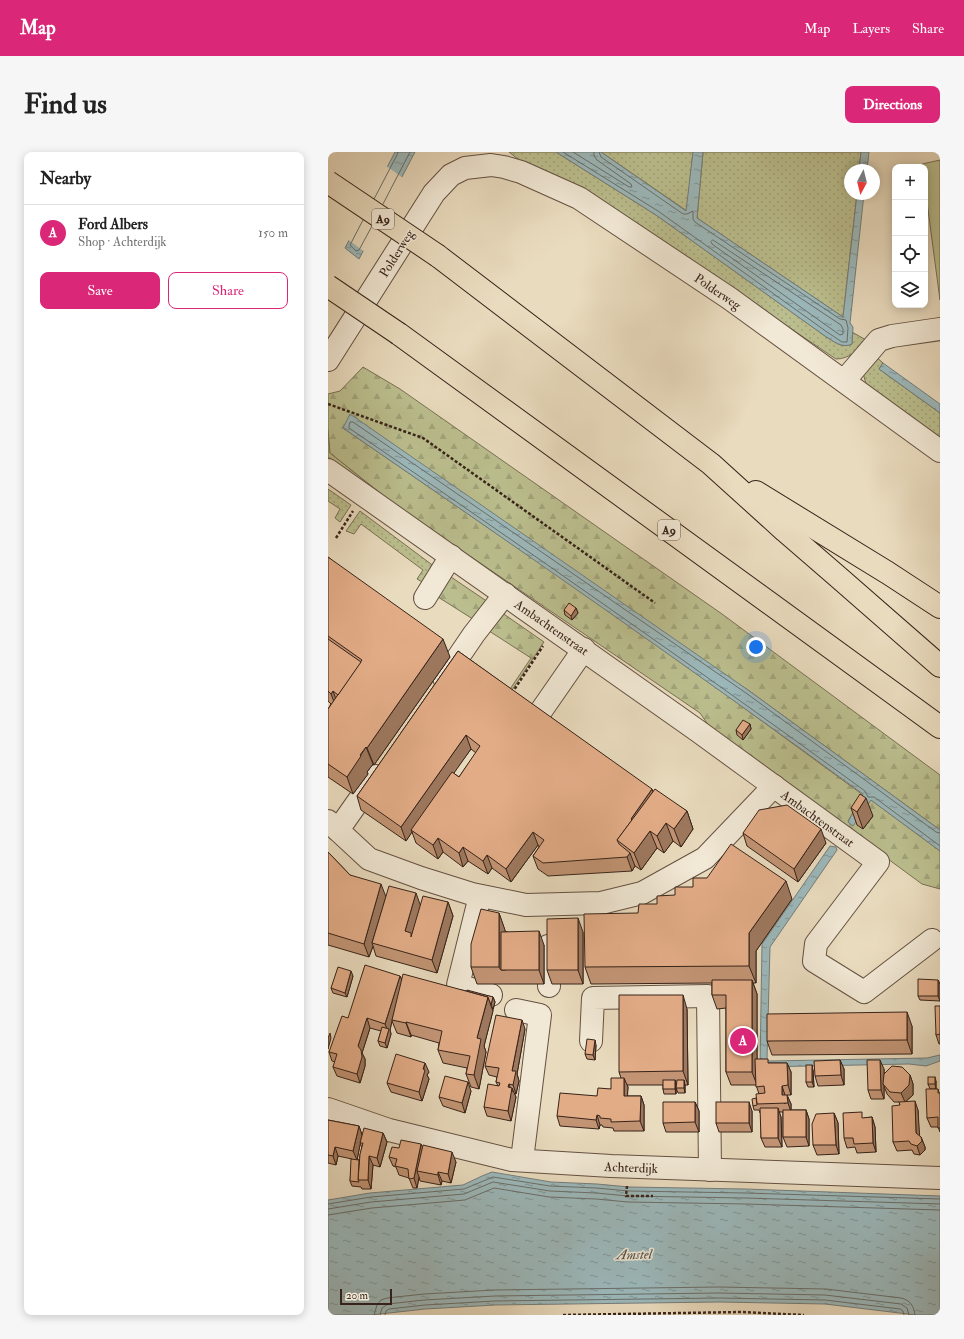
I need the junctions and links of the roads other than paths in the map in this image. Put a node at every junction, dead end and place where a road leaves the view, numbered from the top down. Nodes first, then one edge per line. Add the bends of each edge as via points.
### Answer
1 (477, 159) edge
2 (328, 182) edge
3 (328, 286) edge
4 (940, 329) edge
5 (328, 360) edge
6 (844, 381) junction
7 (940, 451) edge
8 (711, 464) junction
9 (328, 470) edge
10 (451, 556) junction
11 (505, 594) junction
12 (424, 598) dead end
13 (940, 607) edge
14 (584, 649) junction
15 (940, 666) edge
16 (435, 691) edge
17 (541, 712) edge
18 (940, 727) edge
19 (386, 761) edge
20 (774, 786) junction
21 (333, 826) edge
22 (480, 896) junction
23 (547, 905) junction
24 (932, 940) dead end
25 (549, 986) dead end
26 (491, 995) edge
27 (516, 1010) dead end
28 (591, 1041) edge
29 (328, 1109) edge
30 (522, 1160) junction
31 (710, 1170) junction
32 (940, 1178) edge

1 - 5 street, Polderweg via 451,175 434,193
1 - 6 street, Polderweg via 521,172 579,198 729,298
2 - 8 highway, A9, bridge via 438,256
3 - 18 highway, A9, bridge via 399,334
4 - 6 street via 879,340
6 - 7 street, Polderweg
8 - 13 highway, A9 via 888,572
8 - 15 highway, A9
9 - 10 street, Ambachtenstraat
10 - 11 street, Ambachtenstraat
10 - 12 street
11 - 14 street, Ambachtenstraat
11 - 16 street
14 - 17 street
14 - 20 street, Ambachtenstraat
19 - 21 street
20 - 23 street, Ambachtenstraat via 705,858 642,893 600,903
20 - 24 street, Ambachtenstraat via 878,862 816,944 814,961 864,992
21 - 22 street, Ambachtenstraat via 369,859
22 - 23 street, Ambachtenstraat via 526,905
22 - 26 street via 458,984
23 - 25 street
27 - 30 street via 540,1015
28 - 31 street via 593,998 708,996
29 - 30 street, Achterdijk via 389,1130 512,1160
30 - 31 street, Achterdijk
31 - 32 street, Achterdijk

